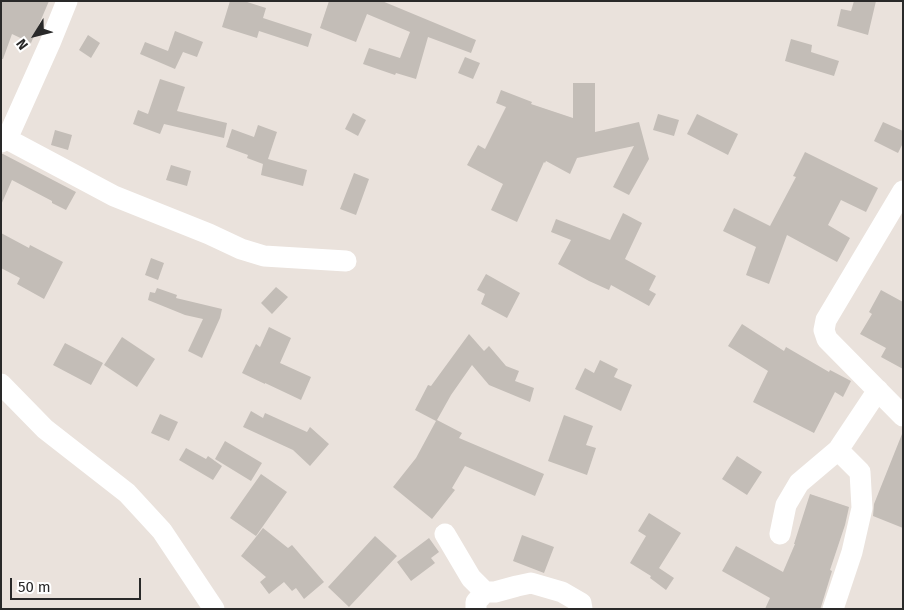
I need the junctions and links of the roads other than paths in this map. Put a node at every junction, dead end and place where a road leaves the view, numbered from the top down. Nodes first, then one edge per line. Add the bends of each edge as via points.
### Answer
1 (67, 1) edge
2 (4, 140) edge
3 (903, 191) edge
4 (346, 261) dead end
5 (1, 384) edge
6 (878, 390) junction
7 (903, 416) edge
8 (838, 450) junction
9 (445, 534) dead end
10 (780, 534) dead end
11 (480, 600) edge
12 (214, 609) edge
13 (582, 609) edge
14 (833, 609) edge

1 - 2 street
2 - 4 street via 114,196 241,249 264,256
3 - 6 street via 826,320 824,330 827,339
5 - 12 street via 45,429 127,493 162,531
6 - 7 street
6 - 8 street
8 - 10 street via 799,483 786,505
8 - 14 street via 860,472 862,508 852,552
9 - 11 street
11 - 13 street via 495,592 531,583 562,592 580,603

